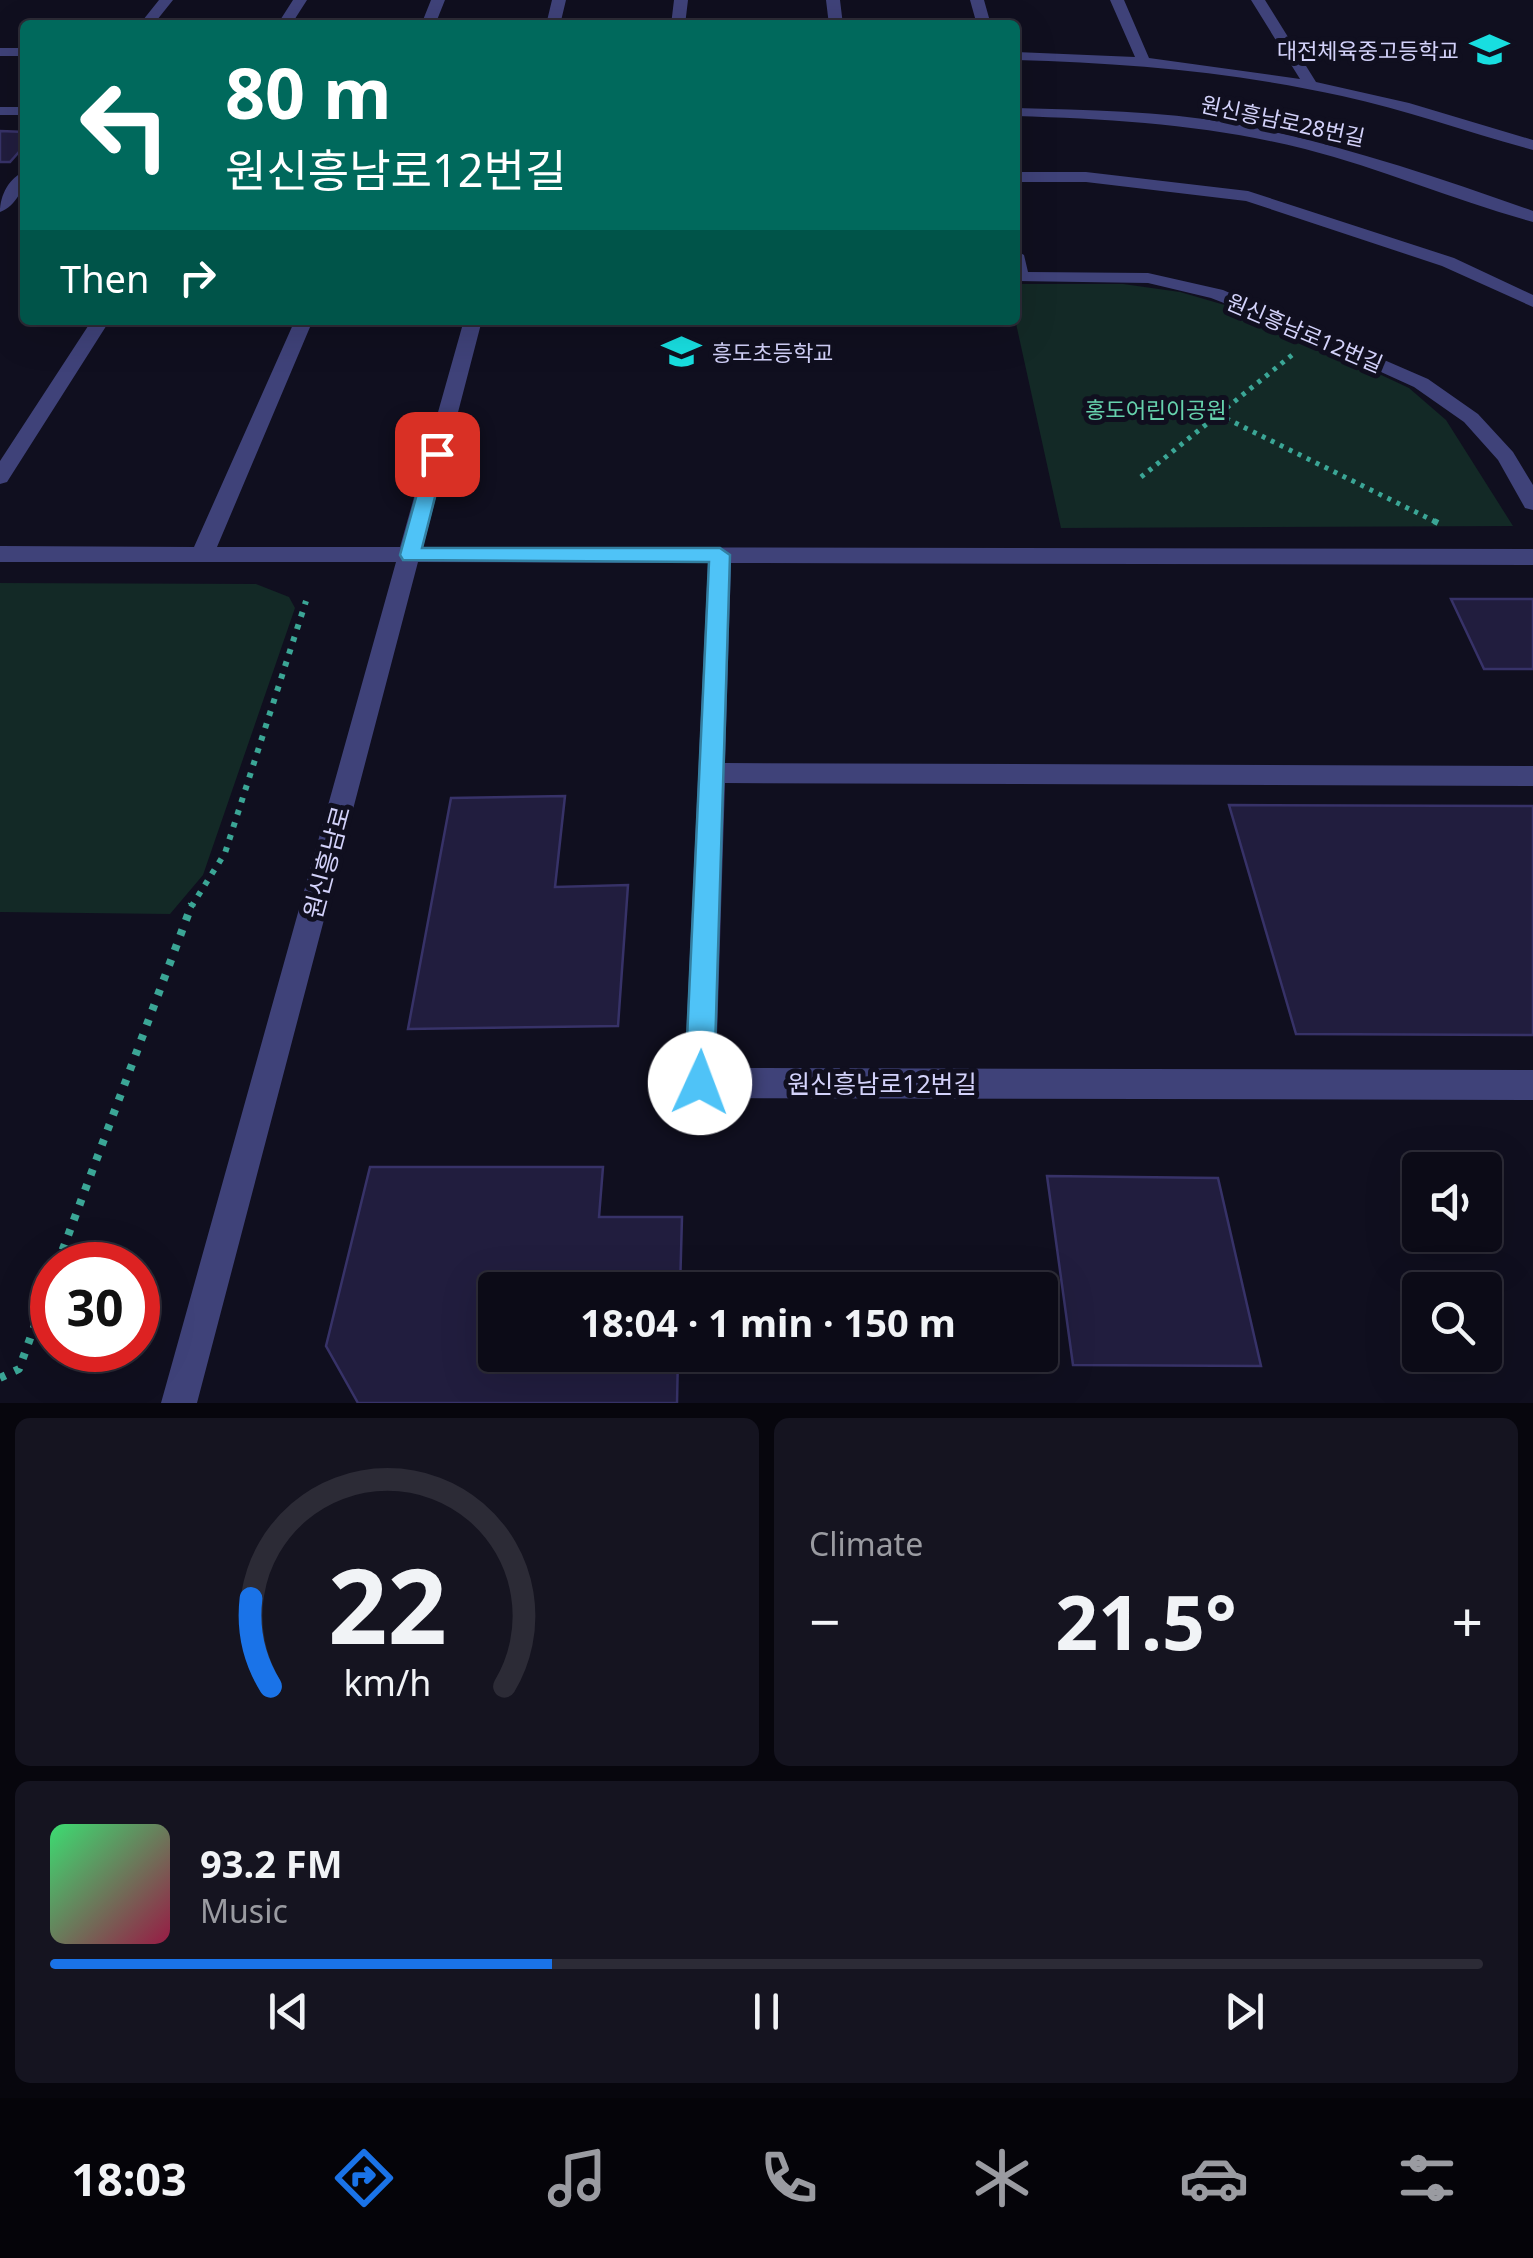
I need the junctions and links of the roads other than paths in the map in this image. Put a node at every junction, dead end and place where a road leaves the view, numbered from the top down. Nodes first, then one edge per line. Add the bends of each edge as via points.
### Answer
1 (166, 0) edge
2 (1117, 0) edge
3 (1258, 0) edge
4 (150, 20) edge
5 (1020, 56) edge
6 (1142, 58) junction
7 (1308, 82) junction
8 (1020, 112) edge
9 (1533, 145) edge
10 (1020, 177) edge
11 (20, 183) edge
12 (0, 207) edge
13 (1533, 217) edge
14 (1020, 273) edge
15 (1533, 302) edge
16 (98, 325) edge
17 (302, 325) edge
18 (473, 325) edge
19 (0, 477) edge
20 (1533, 503) edge
21 (0, 554) edge
22 (202, 555) junction
23 (410, 555) junction
24 (720, 555) junction
25 (1533, 556) edge
26 (712, 772) junction
27 (1533, 776) edge
28 (1533, 1085) edge
29 (179, 1403) edge

1 - 4 street
2 - 6 street
3 - 7 street
5 - 6 street
6 - 7 street
7 - 9 street
8 - 13 street, 원신흥남로28번길 via 1228,128 1326,148
10 - 15 street via 1248,196 1448,262
11 - 12 street
14 - 20 street, 원신흥남로12번길 via 1148,278 1266,312 1421,383 1471,418 1506,457
16 - 19 street
17 - 22 street
18 - 23 street, 원신흥남로
21 - 22 street
22 - 23 street
23 - 24 street
23 - 29 street, 원신흥남로
24 - 25 street
24 - 26 street, 원신흥남로12번길
26 - 27 street
26 - 28 street, 원신흥남로12번길 via 700,1083

